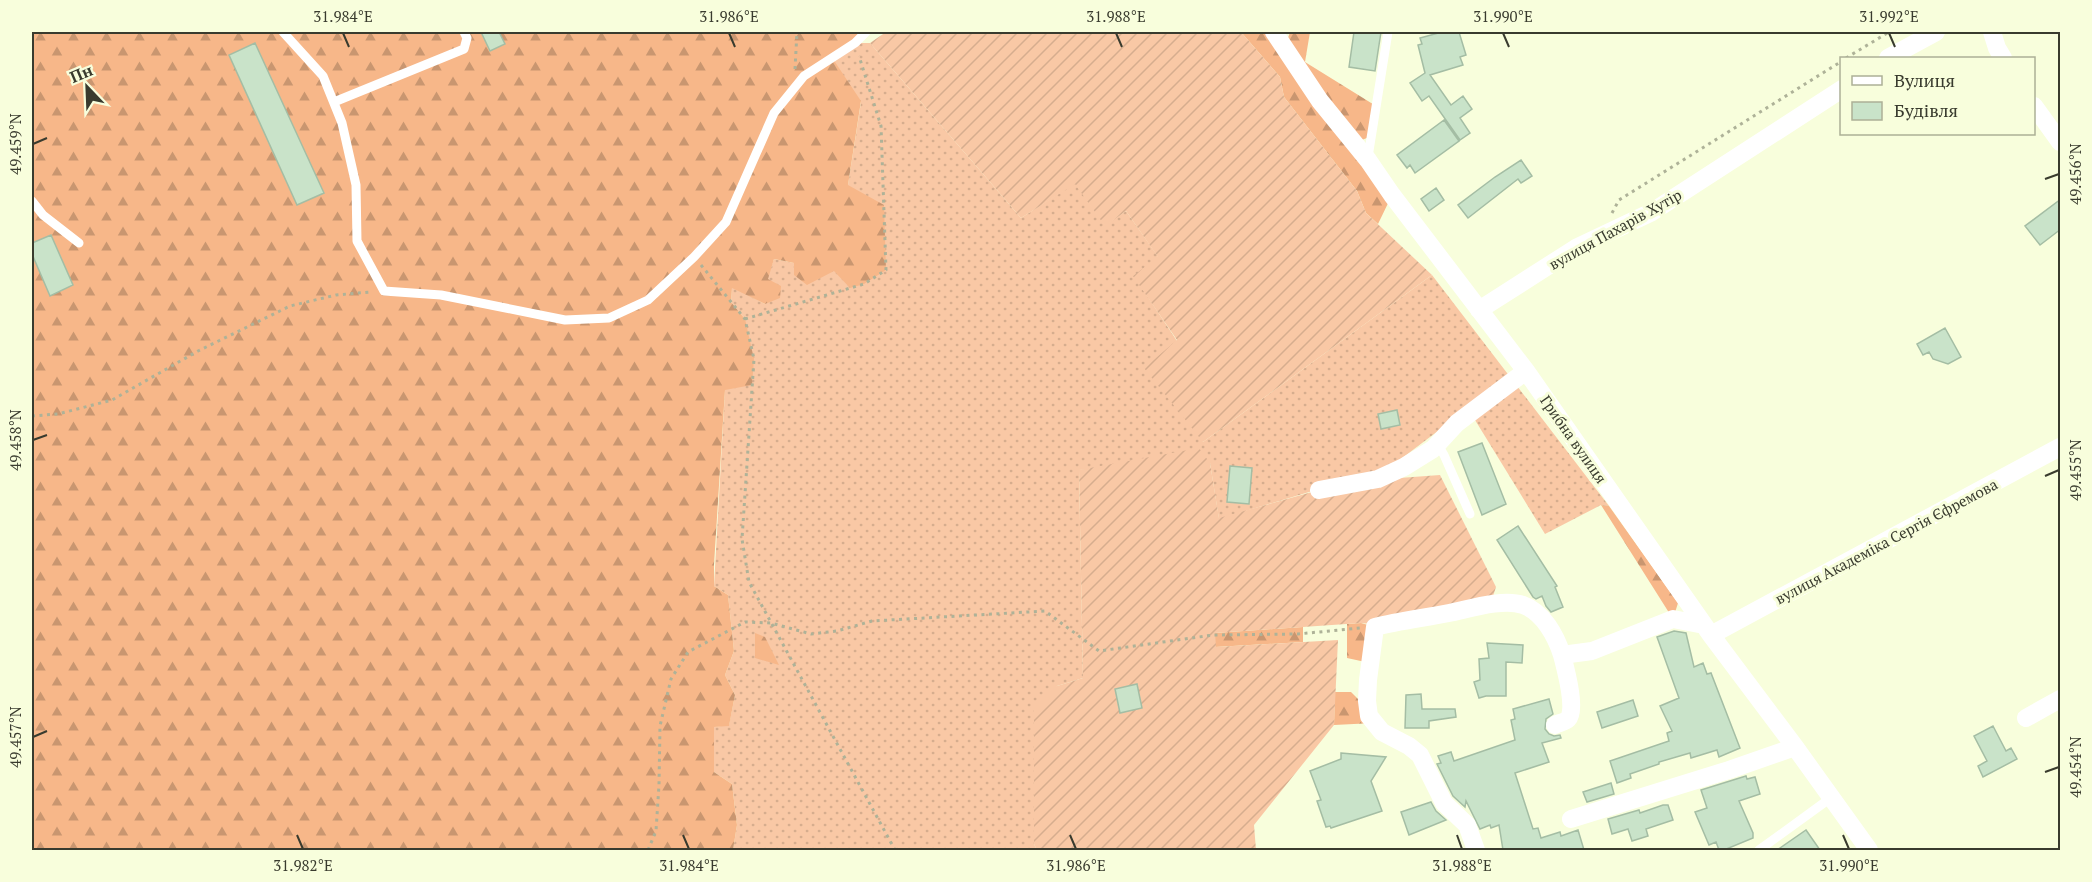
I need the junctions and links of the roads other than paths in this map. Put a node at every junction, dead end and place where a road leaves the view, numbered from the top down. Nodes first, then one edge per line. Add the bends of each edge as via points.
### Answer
1 (283, 32) edge
2 (464, 32) edge
3 (866, 32) edge
4 (1274, 32) edge
5 (1388, 32) edge
6 (1936, 32) edge
7 (1992, 32) edge
8 (1890, 57) edge
9 (2002, 57) edge
10 (1840, 90) edge
11 (334, 102) junction
12 (2035, 107) edge
13 (2061, 142) edge
14 (1368, 160) junction
15 (32, 201) edge
16 (79, 243) dead end
17 (1479, 310) junction
18 (1526, 371) junction
19 (1438, 445) junction
20 (2061, 447) edge
21 (1319, 490) dead end
22 (1470, 514) dead end
23 (1683, 596) junction
24 (1673, 619) junction
25 (1707, 630) junction
26 (1562, 655) junction
27 (2061, 699) edge
28 (2026, 718) dead end
29 (1555, 725) dead end
30 (1795, 747) junction
31 (1832, 797) junction
32 (1571, 819) dead end
33 (1476, 850) edge
34 (1759, 850) edge
35 (1869, 850) edge

1 - 11 lane via 323,76
2 - 11 lane via 464,49
3 - 11 lane via 804,76 774,113 726,222 648,300 609,318 565,320 441,296 384,291 357,241 356,185
4 - 14 street, Грибна вулиця via 1320,101
5 - 14 lane
6 - 8 street
7 - 9 street
10 - 17 street, вулиця Пахарів Хутір via 1652,212 1576,248
12 - 13 street
14 - 17 street, Грибна вулиця
15 - 16 lane via 43,215
17 - 18 street, Грибна вулиця
18 - 19 street via 1457,423
18 - 23 street, Грибна вулиця
19 - 21 street via 1386,477
19 - 22 lane
20 - 25 street, вулиця Академіка Сергія Єфремова
23 - 24 street
23 - 25 street, Грибна вулиця
24 - 25 street
24 - 26 street via 1592,651
25 - 30 street, Грибна вулиця
26 - 29 street via 1571,713 1568,720
26 - 33 street via 1539,616 1517,604 1490,605 1375,627 1367,691 1369,716 1382,732 1420,755 1444,803 1467,825
27 - 28 street
30 - 31 street, Грибна вулиця
30 - 32 street
31 - 34 lane
31 - 35 street, Грибна вулиця

